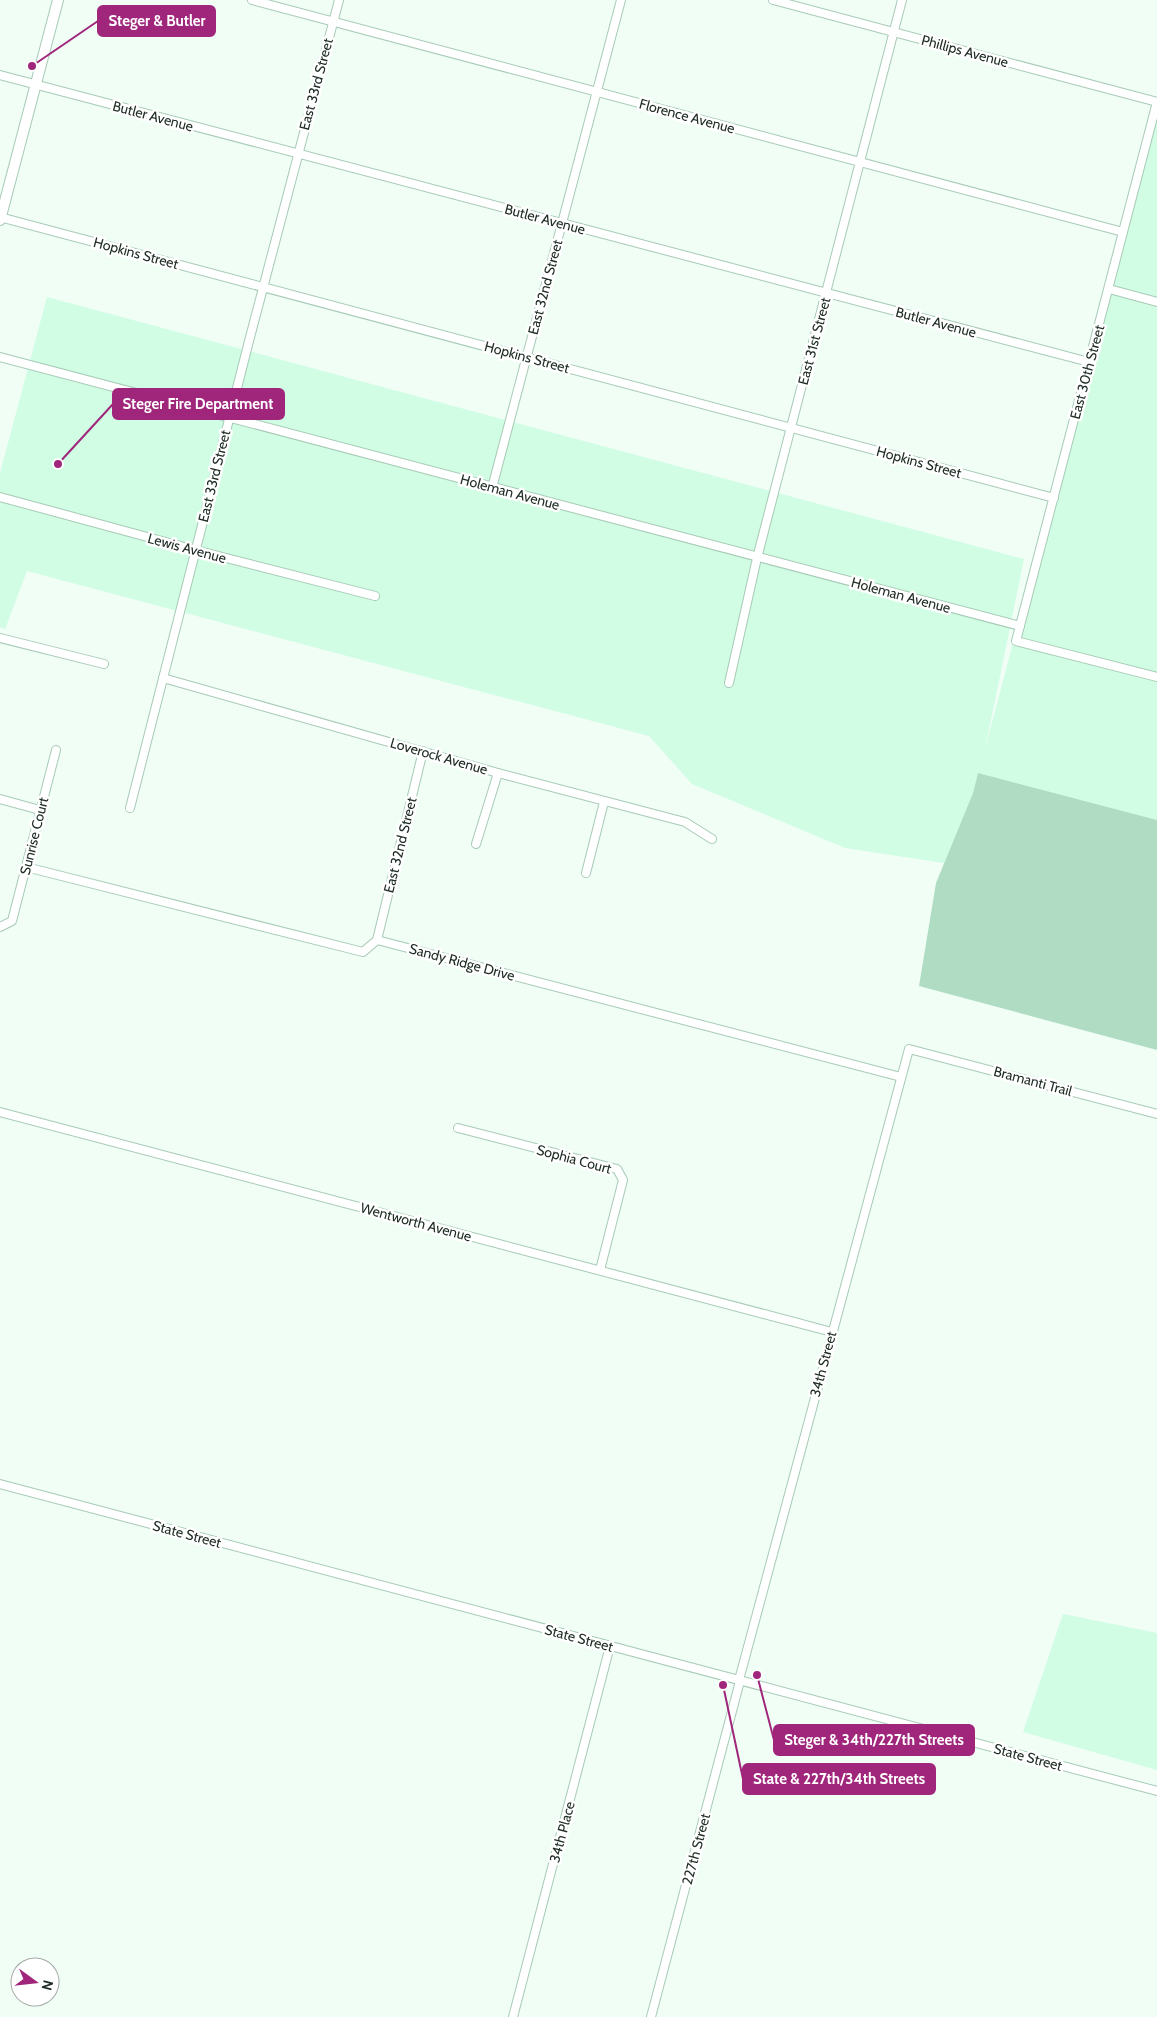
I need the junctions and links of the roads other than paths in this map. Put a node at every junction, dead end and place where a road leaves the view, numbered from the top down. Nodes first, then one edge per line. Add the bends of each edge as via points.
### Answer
1 (58, 0) edge
2 (252, 0) edge
3 (339, 0) edge
4 (621, 0) edge
5 (773, 0) edge
6 (902, 0) edge
7 (333, 22) junction
8 (894, 32) junction
9 (0, 75) edge
10 (36, 85) junction
11 (596, 92) junction
12 (1157, 102) edge
13 (298, 154) junction
14 (860, 162) junction
15 (0, 218) edge
16 (562, 223) junction
17 (1123, 232) junction
18 (263, 287) junction
19 (1109, 289) junction
20 (826, 292) junction
21 (1157, 302) edge
22 (0, 357) edge
23 (526, 357) junction
24 (1089, 362) junction
25 (229, 418) junction
26 (791, 428) junction
27 (492, 488) junction
28 (0, 497) edge
29 (1054, 498) junction
30 (196, 550) junction
31 (757, 558) junction
32 (375, 596) dead end
33 (1020, 626) junction
34 (0, 638) edge
35 (104, 664) dead end
36 (1157, 677) edge
37 (163, 678) junction
38 (728, 683) dead end
39 (56, 750) dead end
40 (423, 751) junction
41 (498, 773) junction
42 (0, 799) edge
43 (604, 802) junction
44 (130, 808) dead end
45 (40, 810) junction
46 (712, 839) dead end
47 (476, 844) dead end
48 (26, 866) junction
49 (586, 873) dead end
50 (0, 927) edge
51 (377, 940) junction
52 (909, 1049) joint
53 (901, 1077) junction
54 (0, 1112) edge
55 (1157, 1114) edge
56 (458, 1128) dead end
57 (600, 1270) junction
58 (832, 1332) junction
59 (0, 1484) edge
60 (610, 1646) junction
61 (739, 1680) junction
62 (1157, 1791) edge
63 (513, 2017) edge
64 (652, 2017) edge

1 - 10 street
2 - 7 street, Florence Avenue
3 - 7 street, East 33rd Street
4 - 11 street, East 32nd Street
5 - 8 street, Phillips Avenue
6 - 8 street, East 31st Street
7 - 11 street, Florence Avenue
7 - 13 street, East 33rd Street
8 - 12 street, Phillips Avenue
8 - 14 street, East 31st Street
9 - 10 street, Butler Avenue
10 - 13 street, Butler Avenue
10 - 15 street
11 - 14 street, Florence Avenue
11 - 16 street, East 32nd Street
12 - 17 street, East 30th Street
13 - 16 street, Butler Avenue
13 - 18 street, East 33rd Street
14 - 17 street, Florence Avenue
14 - 20 street, East 31st Street
15 - 18 street, Hopkins Street
16 - 20 street, Butler Avenue
16 - 23 street, East 32nd Street
17 - 19 street, East 30th Street
18 - 23 street, Hopkins Street
18 - 25 street, East 33rd Street
19 - 21 street
19 - 24 street, East 30th Street
20 - 24 street, Butler Avenue
20 - 26 street, East 31st Street
22 - 25 street, Holeman Avenue
23 - 26 street, Hopkins Street
23 - 27 street, East 32nd Street
24 - 29 street, East 30th Street
25 - 27 street, Holeman Avenue
25 - 30 street, East 33rd Street
26 - 29 street, Hopkins Street
26 - 31 street, East 31st Street
27 - 31 street, Holeman Avenue
28 - 30 street, Lewis Avenue
29 - 33 street, East 30th Street
30 - 32 street, Lewis Avenue
30 - 37 street, East 33rd Street
31 - 33 street, Holeman Avenue
31 - 38 street, East 31st Street
33 - 36 street, East 30th Street via 1016,641
34 - 35 street
37 - 40 street, Loverock Avenue
37 - 44 street, East 33rd Street
39 - 45 street, Sunrise Court
40 - 41 street, Loverock Avenue
40 - 51 street, East 32nd Street
41 - 43 street, Loverock Avenue
41 - 47 street
42 - 45 street
43 - 46 street, Loverock Avenue via 685,822
43 - 49 street
45 - 48 street, Sunrise Court
48 - 50 street, Sunrise Court via 12,922
48 - 51 street via 364,952
51 - 53 street, Sandy Ridge Drive
52 - 53 street, 34th Street
52 - 55 street, Bramanti Trail
53 - 58 street, 34th Street
54 - 57 street, Wentworth Avenue
56 - 57 street, Sophia Court via 617,1169 623,1180
57 - 58 street, Wentworth Avenue
58 - 61 street, 34th Street
59 - 60 street, State Street
60 - 61 street, State Street
60 - 63 street, 34th Place
61 - 62 street, State Street
61 - 64 street, 227th Street

